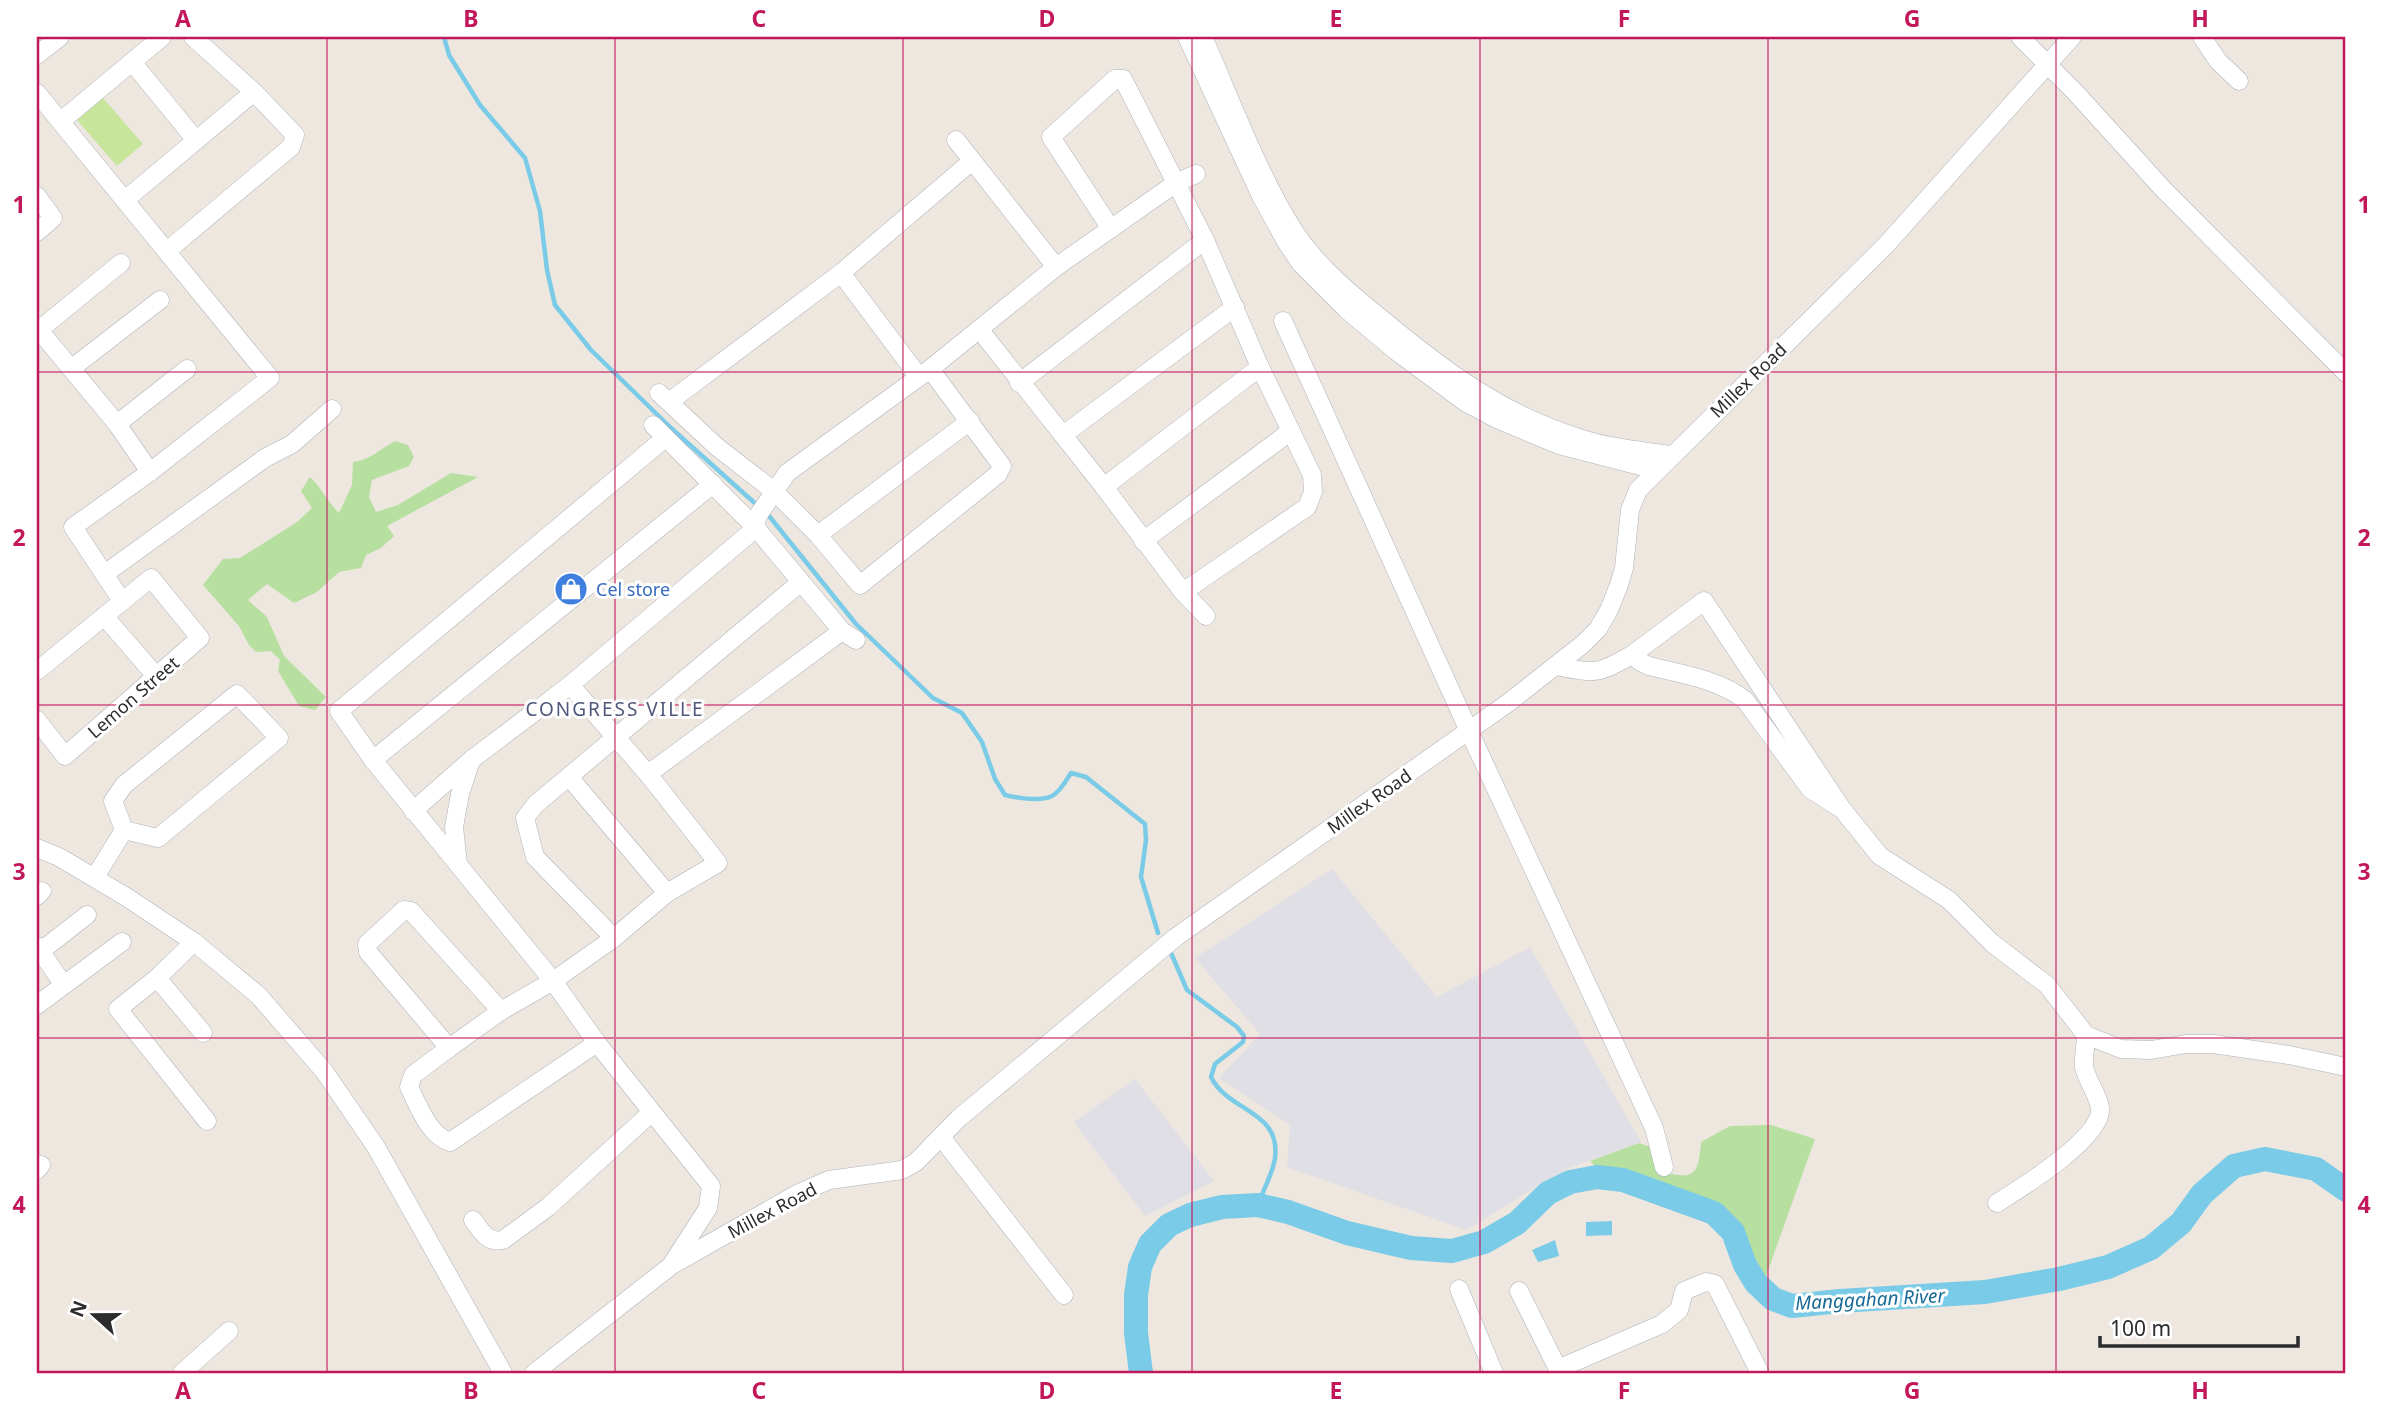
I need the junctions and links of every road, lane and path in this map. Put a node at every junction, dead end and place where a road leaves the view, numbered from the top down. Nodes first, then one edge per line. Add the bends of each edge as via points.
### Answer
1 (60, 37) edge
2 (162, 37) edge
3 (193, 37) edge
4 (1187, 37) edge
5 (1203, 37) edge
6 (2020, 37) edge
7 (2072, 37) edge
8 (2202, 37) edge
9 (37, 55) edge
10 (132, 62) junction
11 (2047, 63) junction
12 (2239, 81) dead end
13 (254, 92) junction
14 (37, 93) edge
15 (61, 121) junction
16 (195, 139) junction
17 (956, 140) dead end
18 (972, 161) junction
19 (1196, 174) dead end
20 (1177, 183) junction
21 (37, 196) edge
22 (125, 200) junction
23 (1111, 229) junction
24 (37, 232) edge
25 (1205, 240) junction
26 (167, 251) junction
27 (121, 263) dead end
28 (1056, 267) junction
29 (841, 273) junction
30 (160, 300) dead end
31 (1235, 307) junction
32 (1283, 321) dead end
33 (979, 329) junction
34 (1260, 367) junction
35 (72, 368) junction
36 (187, 369) dead end
37 (924, 373) junction
38 (2346, 373) edge
39 (1019, 383) junction
40 (332, 409) dead end
41 (970, 421) junction
42 (117, 424) junction
43 (1291, 431) junction
44 (1063, 435) junction
45 (1671, 456) junction
46 (1656, 470) junction
47 (150, 472) junction
48 (713, 484) junction
49 (1104, 487) junction
50 (772, 494) junction
51 (757, 523) junction
52 (817, 535) junction
53 (1143, 541) junction
54 (106, 573) junction
55 (801, 582) junction
56 (1182, 592) junction
57 (122, 601) junction
58 (104, 616) junction
59 (1206, 616) dead end
60 (1633, 654) junction
61 (1555, 666) junction
62 (37, 671) edge
63 (156, 676) junction
64 (570, 685) junction
65 (37, 720) edge
66 (1469, 731) junction
67 (616, 736) junction
68 (373, 760) junction
69 (471, 760) junction
70 (648, 774) junction
71 (569, 777) junction
72 (1842, 809) junction
73 (413, 811) junction
74 (124, 830) junction
75 (37, 848) edge
76 (458, 864) junction
77 (96, 877) junction
78 (667, 893) junction
79 (87, 915) dead end
80 (614, 938) junction
81 (122, 942) dead end
82 (194, 942) junction
83 (38, 950) edge
84 (156, 978) junction
85 (553, 981) junction
86 (63, 984) junction
87 (37, 1004) edge
88 (501, 1011) junction
89 (203, 1033) dead end
90 (2086, 1035) junction
91 (597, 1043) junction
92 (449, 1048) junction
93 (2346, 1067) edge
94 (652, 1112) junction
95 (207, 1121) dead end
96 (942, 1137) junction
97 (1664, 1167) dead end
98 (1997, 1203) dead end
99 (473, 1220) dead end
100 (672, 1265) junction
101 (1459, 1289) dead end
102 (1519, 1291) dead end
103 (1064, 1295) dead end
104 (229, 1331) dead end
105 (1559, 1371) edge
106 (182, 1373) edge
107 (503, 1373) edge
108 (534, 1373) edge
109 (1494, 1373) edge
110 (1760, 1373) edge

1 - 9 street
2 - 10 street
3 - 13 street
4 - 46 street via 1285,240 1301,264 1346,309 1465,402 1499,420 1559,445
5 - 45 street via 1296,233 1354,296 1463,382 1505,408 1593,442
6 - 11 street
7 - 11 street, Millex Road
8 - 12 street
10 - 15 street
10 - 16 street
11 - 38 street via 2164,190
11 - 45 street, Millex Road via 1886,245
13 - 16 street
13 - 26 street via 295,135 290,147
14 - 15 street
15 - 22 street
16 - 22 street
17 - 18 street
18 - 28 street
18 - 29 street
19 - 20 street
20 - 23 street
20 - 23 street via 1124,79 1115,79 1051,137
20 - 25 street
21 - 24 street via 52,218
22 - 26 street
23 - 28 street
25 - 31 street
25 - 39 street
26 - 47 street via 270,378
27 - 35 street via 39,330
28 - 33 street
29 - 37 street
29 - 50 street via 664,398
30 - 35 street
31 - 34 street
31 - 44 street
32 - 66 street
33 - 37 street
33 - 39 street
34 - 43 street
34 - 49 street
35 - 42 street
36 - 42 street
37 - 41 street
37 - 50 street via 787,473
39 - 44 street
40 - 54 street via 292,444 265,458
41 - 52 street
41 - 52 street via 1002,467 998,474 860,585
42 - 47 street
43 - 53 street
43 - 56 street via 1312,475 1313,492 1307,507
44 - 49 street
45 - 46 street, Millex Road
46 - 61 street, Millex Road via 1638,490 1630,510 1624,568 1609,610 1598,629
47 - 54 street via 74,527
48 - 51 street
48 - 68 street
48 - 68 street via 659,432 339,710
49 - 53 street
50 - 51 street
50 - 52 street
51 - 55 street
51 - 64 street
53 - 56 street
54 - 57 street
55 - 67 street
55 - 70 street via 849,636
56 - 59 street
57 - 58 street
57 - 63 street, Lemon Street via 152,578 200,638
58 - 62 street
58 - 63 street
60 - 61 street via 1606,670
60 - 72 street via 1649,666 1733,691 1745,700 1810,789
60 - 72 street via 1704,601
61 - 66 street, Millex Road
63 - 65 street, Lemon Street via 65,756
64 - 67 street
64 - 69 street
66 - 96 street, Millex Road via 1176,937
66 - 97 street via 1654,1128
67 - 70 street
67 - 71 street
68 - 73 street
69 - 73 street
69 - 76 street via 454,827
70 - 78 street via 718,863
71 - 78 street
71 - 80 street via 525,818 535,857
72 - 90 street via 1880,856 1949,900 1992,943 2047,985
73 - 76 street
74 - 74 street via 113,800 124,785 237,694 279,738 158,838
74 - 77 street
75 - 77 street
76 - 85 street
77 - 82 street
78 - 80 street
79 - 83 street
80 - 85 street
81 - 86 street
82 - 84 street
82 - 107 street via 258,995 324,1071 376,1147
83 - 86 street
84 - 89 street
84 - 95 street via 118,1009
85 - 88 street
85 - 91 street
86 - 87 street
88 - 92 street
88 - 92 street via 411,911 404,910 367,944 368,952
90 - 93 street via 2121,1049 2213,1044
90 - 98 street via 2084,1067 2100,1106 2099,1119 2051,1168
91 - 92 street via 450,1142 441,1139 409,1087 413,1075
91 - 94 street
94 - 99 street via 548,1207 503,1240 486,1238
94 - 100 street via 711,1186 708,1208
96 - 100 street, Millex Road via 902,1170 829,1180
96 - 103 street
100 - 108 street, Millex Road
101 - 109 street
102 - 105 street
104 - 106 street
105 - 110 street via 1662,1324 1679,1310 1684,1291 1706,1282 1715,1284

